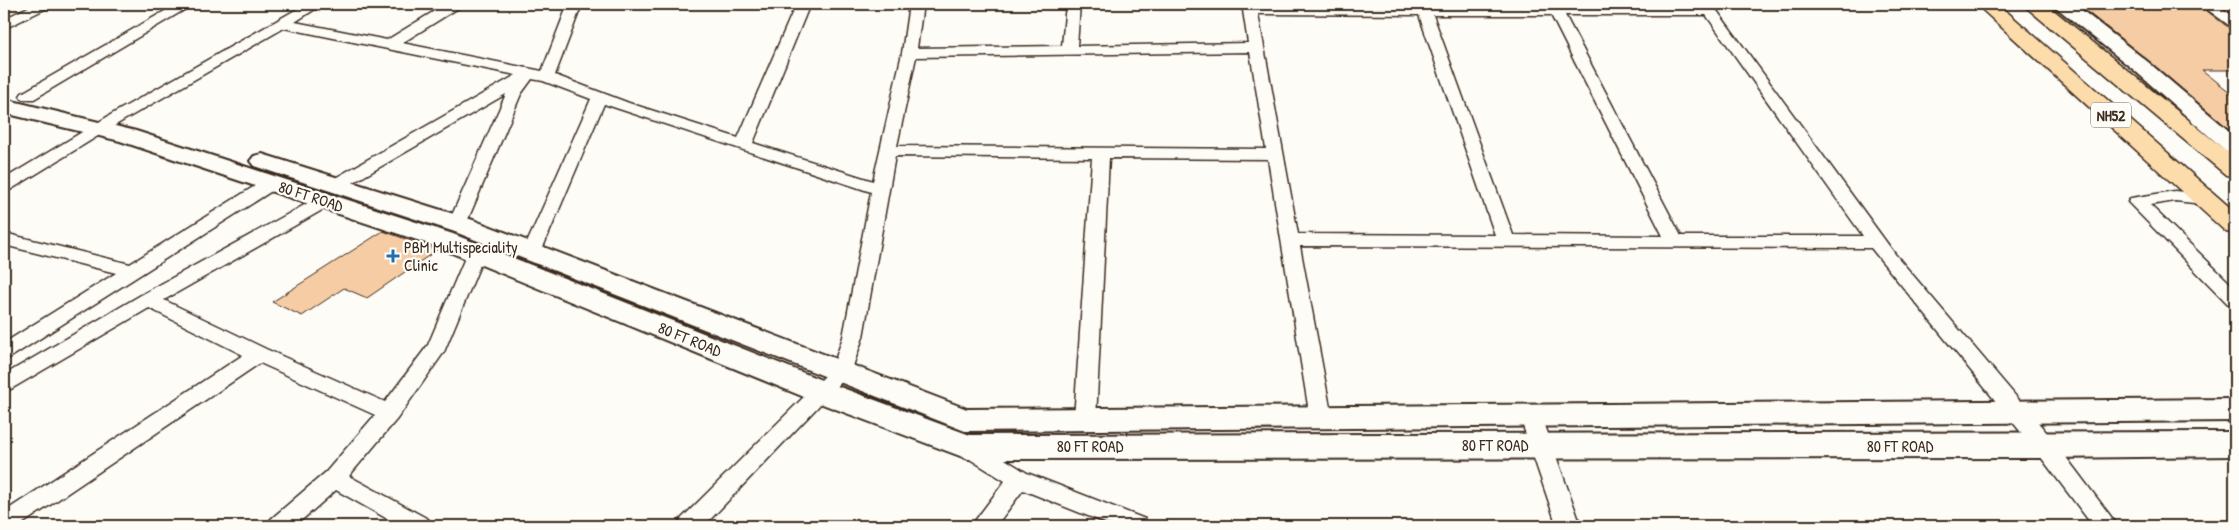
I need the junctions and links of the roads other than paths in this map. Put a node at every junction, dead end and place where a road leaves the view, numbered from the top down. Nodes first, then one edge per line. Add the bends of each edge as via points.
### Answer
1 (44, 4) edge
2 (186, 4) edge
3 (316, 4) edge
4 (455, 4) edge
5 (575, 4) edge
6 (803, 4) edge
7 (916, 4) edge
8 (1073, 4) edge
9 (1986, 4) edge
10 (2034, 4) edge
11 (2062, 4) edge
12 (2207, 4) edge
13 (1249, 7) edge
14 (1520, 7) edge
15 (1707, 8) edge
16 (1424, 10) junction
17 (1556, 11) junction
18 (2235, 23) edge
19 (283, 24) junction
20 (4, 25) edge
21 (388, 46) junction
22 (1257, 47) junction
23 (1069, 50) junction
24 (909, 53) junction
25 (536, 75) junction
26 (600, 96) junction
27 (12, 97) edge
28 (108, 123) junction
29 (744, 144) junction
30 (2235, 147) edge
31 (888, 151) junction
32 (1101, 153) junction
33 (1276, 154) junction
34 (2235, 170) edge
35 (272, 184) junction
36 (4, 186) edge
37 (880, 189) junction
38 (331, 193) junction
39 (2194, 198) dead end
40 (457, 224) junction
41 (2235, 226) edge
42 (4, 239) edge
43 (1291, 240) junction
44 (1506, 241) junction
45 (1675, 242) junction
46 (1877, 242) junction
47 (476, 252) junction
48 (532, 252) junction
49 (132, 271) junction
50 (2235, 299) edge
51 (148, 300) junction
52 (4, 352) edge
53 (259, 354) junction
54 (840, 372) junction
55 (4, 384) edge
56 (819, 391) junction
57 (2235, 410) edge
58 (389, 413) junction
59 (2017, 413) junction
60 (1530, 417) junction
61 (1321, 418) junction
62 (1085, 419) junction
63 (2235, 444) edge
64 (1540, 445) junction
65 (2045, 446) junction
66 (968, 447) junction
67 (334, 478) junction
68 (1019, 479) junction
69 (4, 524) edge
70 (280, 526) edge
71 (420, 526) edge
72 (690, 526) edge
73 (983, 526) edge
74 (1138, 526) edge
75 (1569, 526) edge
76 (2106, 526) edge

1 - 20 street
2 - 27 street
3 - 19 street
4 - 21 street
5 - 25 street
6 - 29 street
7 - 24 street
8 - 23 street
9 - 41 highway, NH52
10 - 34 highway, NH52
11 - 30 main road via 2141,66
12 - 18 street
13 - 16 street
13 - 22 street
14 - 16 street
14 - 17 street
15 - 17 street
15 - 46 street
16 - 44 street
17 - 45 street
19 - 21 street
19 - 28 street
21 - 25 street
22 - 23 street
22 - 33 street
23 - 24 street
24 - 31 street
25 - 26 street
25 - 38 street
25 - 40 street via 514,93
26 - 29 street
26 - 48 street
27 - 28 main road, 80 FT ROAD
28 - 35 main road, 80 FT ROAD via 128,136
28 - 36 street
28 - 38 main road, 80 FT ROAD via 148,125
29 - 37 street
31 - 32 street
31 - 37 street
32 - 33 street
32 - 62 street
33 - 43 street
35 - 38 main road, 80 FT ROAD
35 - 49 street
37 - 54 street via 853,337
38 - 40 main road, 80 FT ROAD
38 - 47 main road, 80 FT ROAD
38 - 51 street
39 - 50 street via 2175,196 2137,202
40 - 48 main road, 80 FT ROAD
42 - 49 street
43 - 44 street
43 - 61 street
44 - 45 street
45 - 46 street
46 - 59 street
47 - 56 main road, 80 FT ROAD
47 - 58 street via 437,347
48 - 54 main road, 80 FT ROAD
49 - 52 street
51 - 53 street
51 - 55 street
53 - 58 street
53 - 69 street
54 - 56 street
54 - 62 main road, 80 FT ROAD via 965,420
56 - 66 main road, 80 FT ROAD
56 - 72 street
57 - 59 main road, 80 FT ROAD
58 - 67 street
59 - 60 main road, 80 FT ROAD
59 - 65 street
60 - 61 main road, 80 FT ROAD
60 - 64 street
61 - 62 main road, 80 FT ROAD
63 - 65 main road, 80 FT ROAD
64 - 65 main road, 80 FT ROAD
64 - 66 main road, 80 FT ROAD
64 - 75 street
65 - 76 street
66 - 68 street
67 - 70 street
67 - 71 street
68 - 73 street
68 - 74 street

